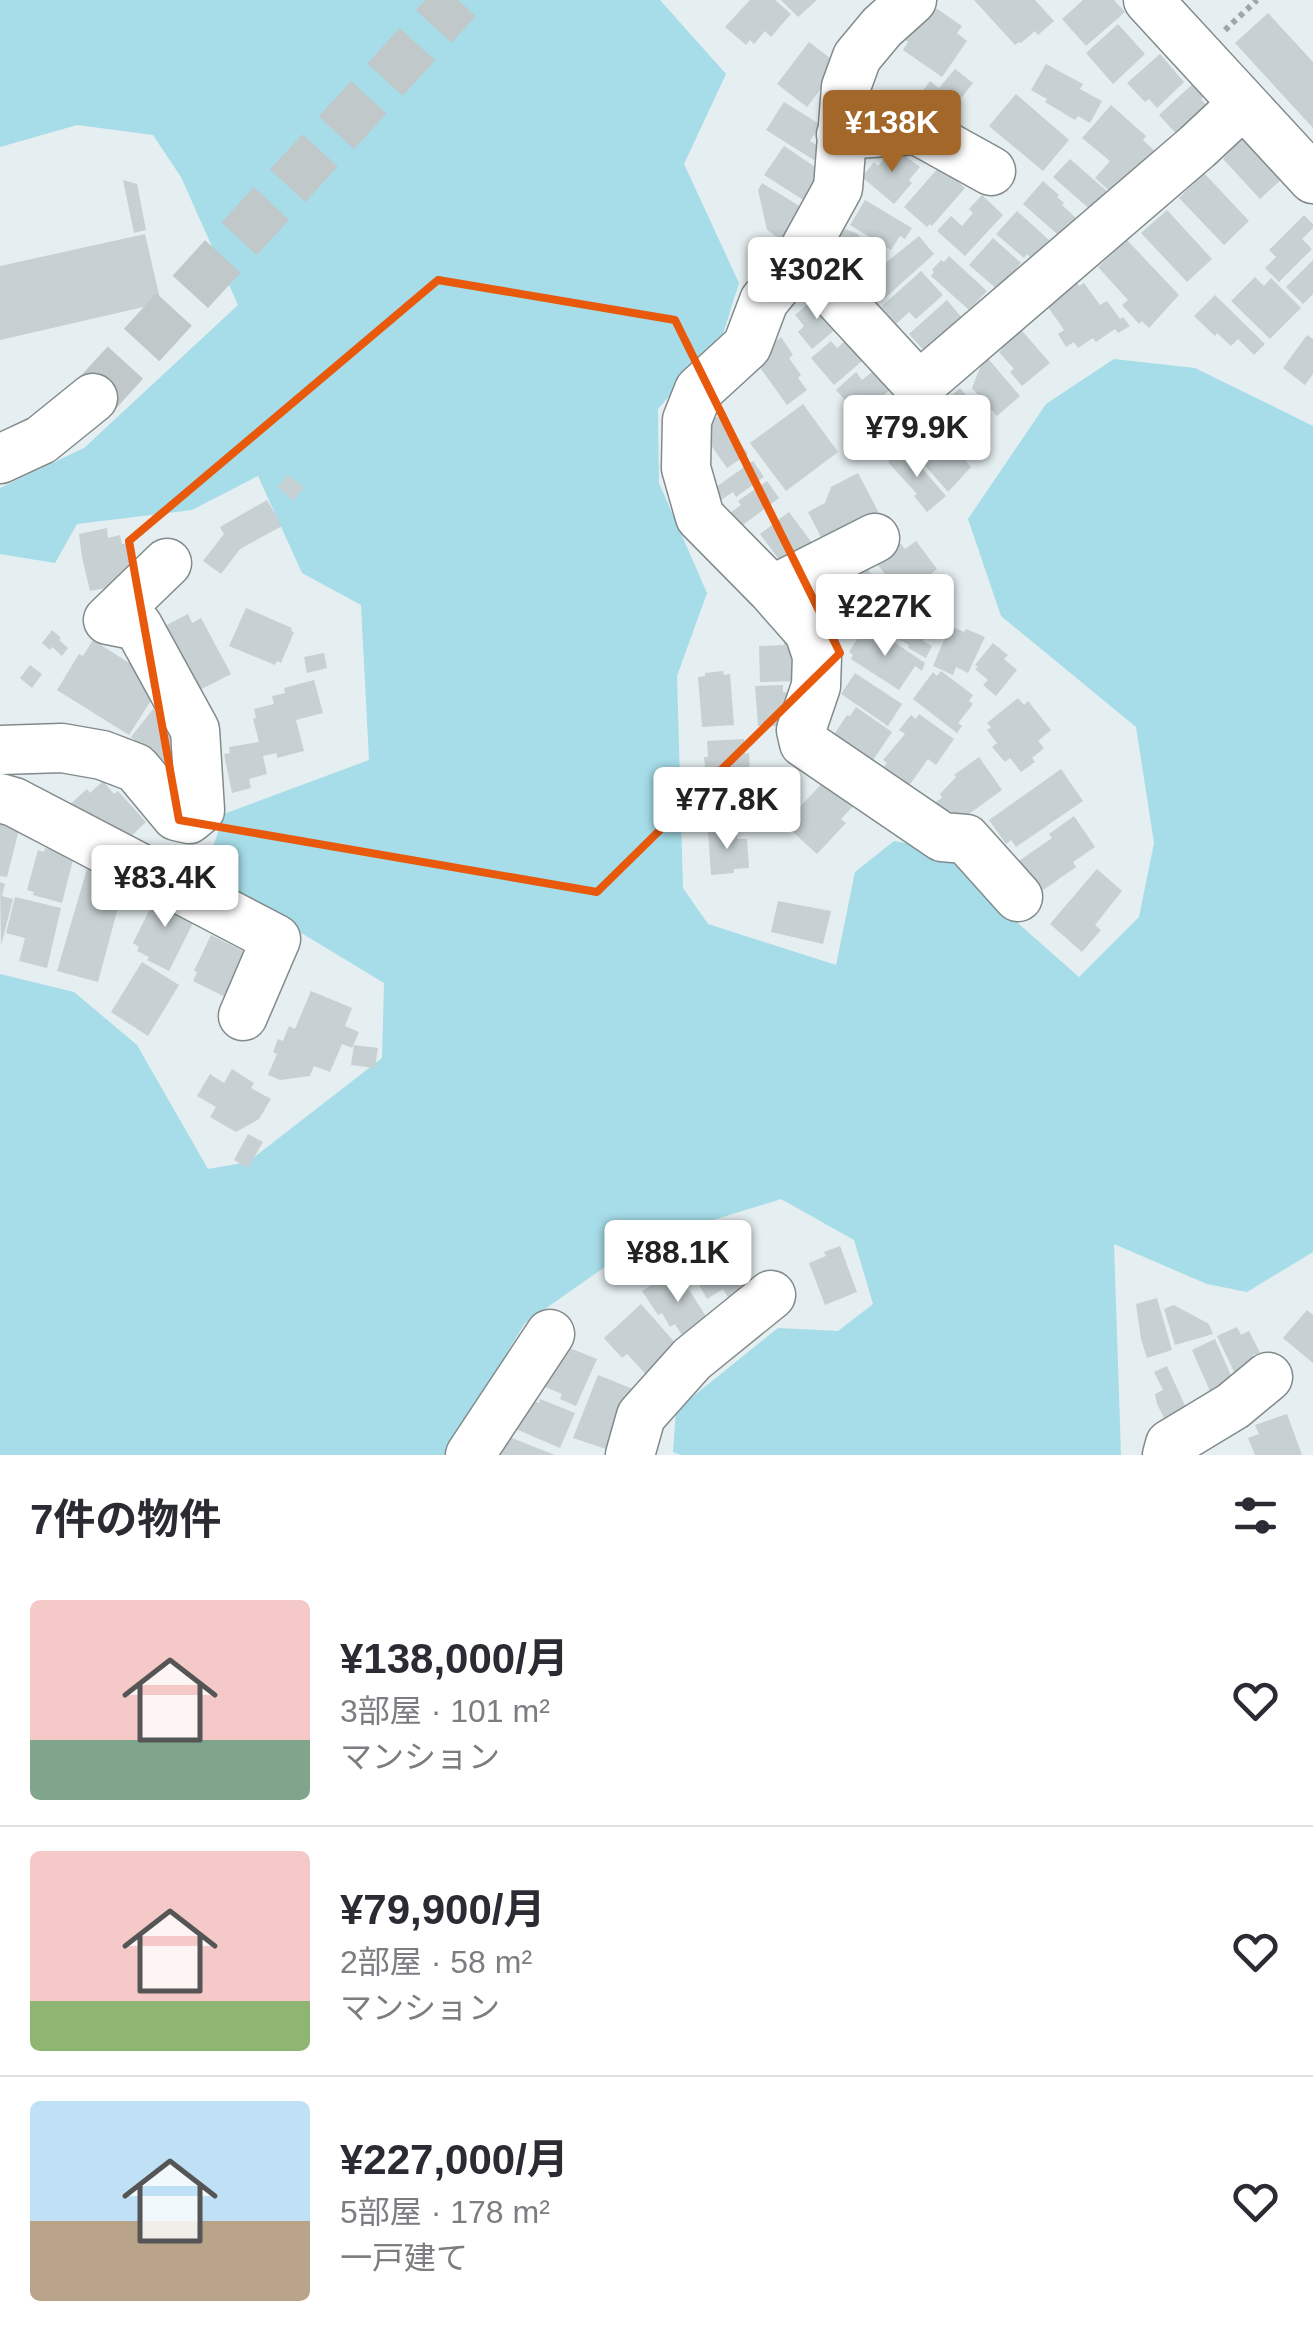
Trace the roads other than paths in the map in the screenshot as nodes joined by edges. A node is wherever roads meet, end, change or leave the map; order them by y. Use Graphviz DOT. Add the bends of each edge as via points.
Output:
graph roads {
  1 [pos="912,0"];
  2 [pos="1148,0"];
  3 [pos="1243,104"];
  4 [pos="841,135"];
  5 [pos="991,171"];
  6 [pos="1313,180"];
  7 [pos="800,257"];
  8 [pos="93,398"];
  9 [pos="0,460"];
  10 [pos="875,538"];
  11 [pos="167,563"];
  12 [pos="772,590"];
  13 [pos="0,750"];
  14 [pos="0,798"];
  15 [pos="1018,897"];
  16 [pos="243,1016"];
  17 [pos="771,1295"];
  18 [pos="550,1334"];
  19 [pos="1268,1377"];
  20 [pos="470,1455"];
  21 [pos="630,1455"];
  22 [pos="1167,1455"];
  1 -- 4 [label="street" via="857,57"];
  2 -- 3 [label="street"];
  3 -- 6 [label="street"];
  3 -- 7 [label="street" via="919,386"];
  4 -- 5 [label="street" via="917,130"];
  4 -- 7 [label="street" via="838,188"];
  7 -- 12 [label="street" via="764,301 748,346 699,390 686,420 686,468 700,517"];
  8 -- 9 [label="street" via="41,440"];
  10 -- 12 [label="street"];
  11 -- 13 [label="street" via="108,620 138,626 195,730 200,810 189,820 176,816 136,768 102,754"];
  12 -- 15 [label="street" via="810,632 817,656 804,743 942,837 966,839"];
  14 -- 16 [label="street" via="276,939"];
  17 -- 21 [label="street" via="692,1359 640,1416"];
  18 -- 20 [label="street"];
  19 -- 22 [label="street" via="1170,1444"];
}
